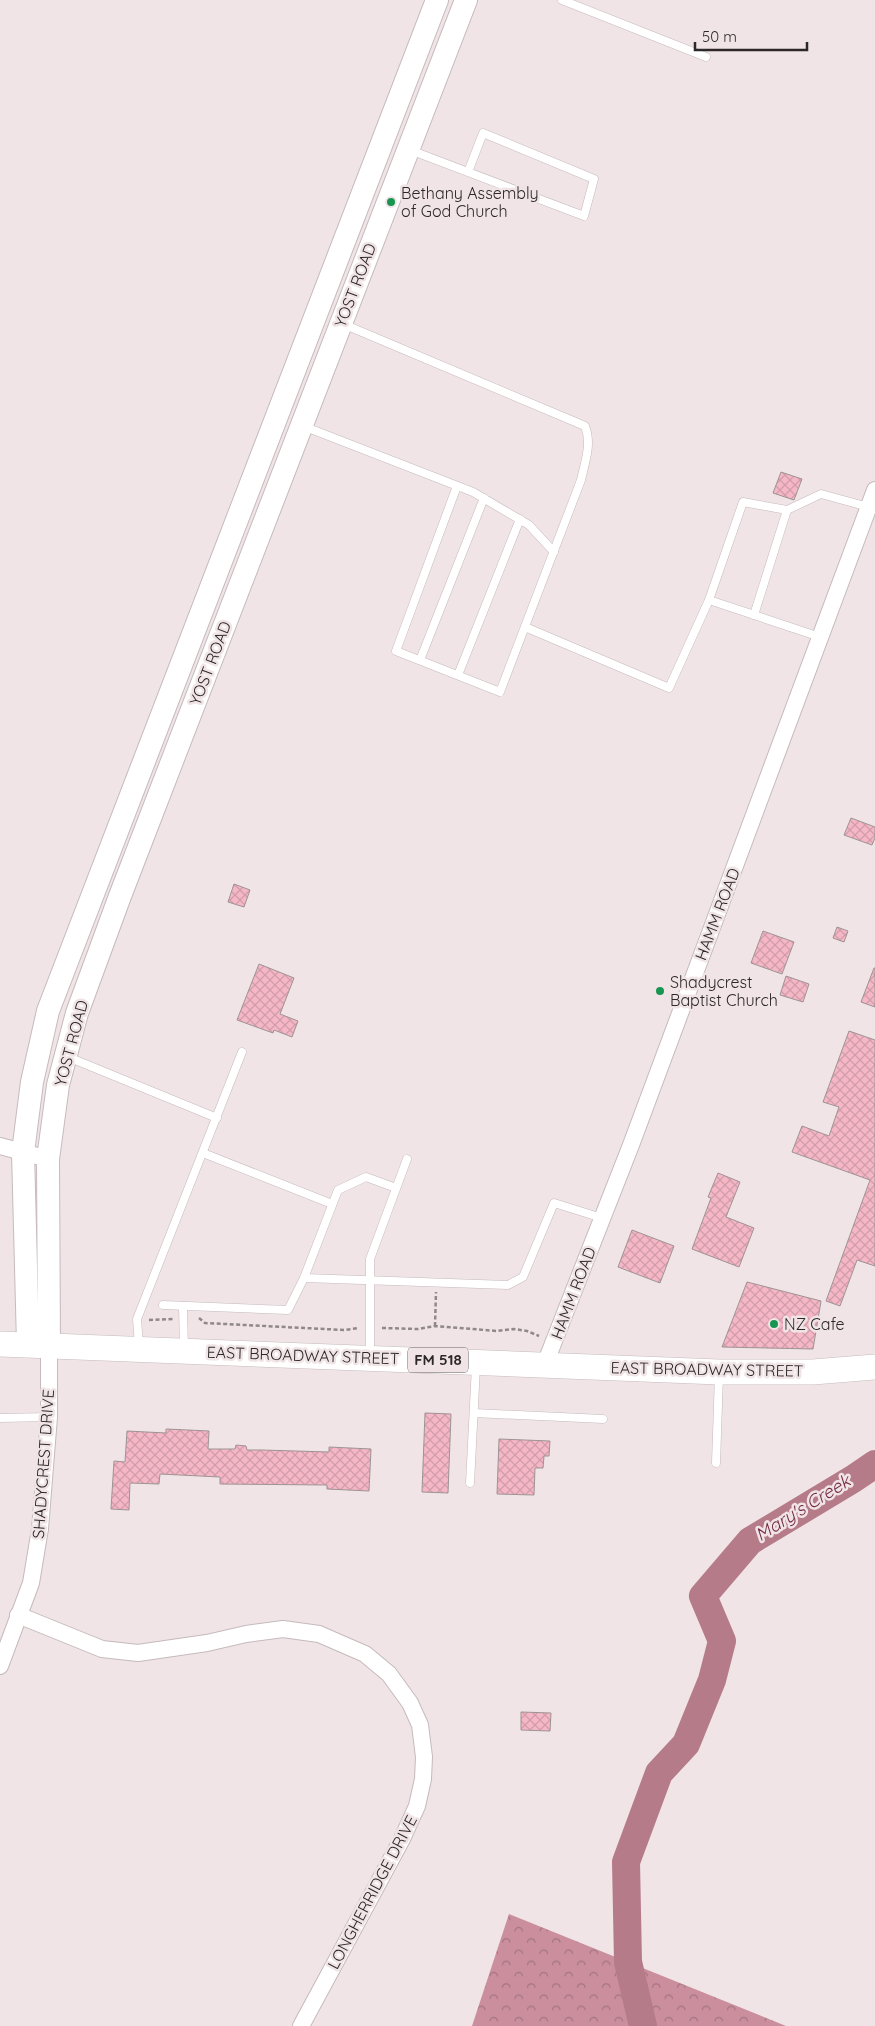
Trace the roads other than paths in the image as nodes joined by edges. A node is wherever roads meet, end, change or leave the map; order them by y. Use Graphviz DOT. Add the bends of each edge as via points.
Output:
graph roads {
  1 [pos="437,0"];
  2 [pos="466,0"];
  3 [pos="562,0"];
  4 [pos="706,57"];
  5 [pos="408,149"];
  6 [pos="468,172"];
  7 [pos="341,324"];
  8 [pos="302,425"];
  9 [pos="457,486"];
  10 [pos="875,490"];
  11 [pos="484,498"];
  12 [pos="869,507"];
  13 [pos="787,510"];
  14 [pos="520,519"];
  15 [pos="554,552"];
  16 [pos="222,558"];
  17 [pos="246,568"];
  18 [pos="709,600"];
  19 [pos="754,615"];
  20 [pos="526,627"];
  21 [pos="821,638"];
  22 [pos="420,660"];
  23 [pos="458,675"];
  24 [pos="119,826"];
  25 [pos="143,836"];
  26 [pos="39,1047"];
  27 [pos="242,1052"];
  28 [pos="66,1056"];
  29 [pos="216,1118"];
  30 [pos="0,1146"];
  31 [pos="23,1152"];
  32 [pos="202,1154"];
  33 [pos="48,1159"];
  34 [pos="407,1159"];
  35 [pos="396,1188"];
  36 [pos="332,1204"];
  37 [pos="602,1218"];
  38 [pos="304,1278"];
  39 [pos="370,1281"];
  40 [pos="163,1305"];
  41 [pos="183,1306"];
  42 [pos="0,1344"];
  43 [pos="38,1345"];
  44 [pos="139,1350"];
  45 [pos="184,1351"];
  46 [pos="370,1358"];
  47 [pos="476,1362"];
  48 [pos="545,1364"];
  49 [pos="875,1368"];
  50 [pos="719,1372"];
  51 [pos="474,1412"];
  52 [pos="49,1417"];
  53 [pos="0,1418"];
  54 [pos="603,1420"];
  55 [pos="716,1463"];
  56 [pos="470,1483"];
  57 [pos="18,1615"];
  58 [pos="0,1666"];
  59 [pos="301,2026"];
  1 -- 16 [label="main road, YOST ROAD"];
  2 -- 5 [label="main road, YOST ROAD"];
  3 -- 4 [label="lane"];
  5 -- 6 [label="lane"];
  5 -- 7 [label="main road, YOST ROAD"];
  6 -- 6 [label="lane" via="584,216 594,179 483,133"];
  7 -- 8 [label="main road, YOST ROAD"];
  7 -- 15 [label="lane" via="585,426 588,446 581,480"];
  8 -- 9 [label="lane"];
  8 -- 17 [label="main road, YOST ROAD"];
  9 -- 11 [label="lane"];
  9 -- 22 [label="lane" via="396,651"];
  10 -- 12 [label="street, HAMM ROAD"];
  11 -- 14 [label="lane"];
  11 -- 22 [label="lane"];
  12 -- 13 [label="lane" via="821,494"];
  12 -- 21 [label="street, HAMM ROAD"];
  13 -- 18 [label="lane" via="743,502"];
  13 -- 19 [label="lane"];
  14 -- 15 [label="lane"];
  14 -- 23 [label="lane"];
  15 -- 20 [label="lane"];
  16 -- 17 [label="main road"];
  16 -- 24 [label="main road, YOST ROAD"];
  17 -- 25 [label="main road, YOST ROAD"];
  18 -- 19 [label="lane"];
  18 -- 20 [label="lane" via="669,688"];
  19 -- 21 [label="lane"];
  20 -- 23 [label="lane" via="500,692"];
  21 -- 37 [label="street, HAMM ROAD"];
  22 -- 23 [label="lane"];
  24 -- 25 [label="main road"];
  24 -- 26 [label="main road, YOST ROAD" via="48,1011"];
  25 -- 28 [label="main road, YOST ROAD" via="77,1013"];
  26 -- 28 [label="main road"];
  26 -- 31 [label="main road, YOST ROAD"];
  27 -- 29 [label="lane"];
  28 -- 29 [label="lane"];
  28 -- 33 [label="main road, YOST ROAD" via="58,1085"];
  29 -- 32 [label="lane"];
  30 -- 31 [label="street"];
  31 -- 33 [label="street"];
  31 -- 43 [label="main road, YOST ROAD"];
  32 -- 36 [label="lane"];
  32 -- 44 [label="lane" via="138,1319"];
  33 -- 43 [label="main road, YOST ROAD"];
  34 -- 35 [label="lane"];
  35 -- 36 [label="lane" via="366,1177 338,1190"];
  35 -- 39 [label="lane" via="370,1259"];
  36 -- 38 [label="lane"];
  37 -- 39 [label="lane" via="554,1203 523,1277 508,1285"];
  37 -- 48 [label="street, HAMM ROAD"];
  38 -- 39 [label="lane"];
  38 -- 41 [label="lane" via="288,1310"];
  39 -- 46 [label="lane"];
  40 -- 41 [label="lane"];
  41 -- 45 [label="lane"];
  42 -- 43 [label="main road, EAST BROADWAY STREET / FM 518"];
  43 -- 44 [label="main road, EAST BROADWAY STREET / FM 518"];
  43 -- 52 [label="street, SHADYCREST DRIVE"];
  44 -- 45 [label="main road, EAST BROADWAY STREET / FM 518"];
  45 -- 46 [label="main road, EAST BROADWAY STREET / FM 518"];
  46 -- 47 [label="main road, EAST BROADWAY STREET / FM 518"];
  47 -- 48 [label="main road, EAST BROADWAY STREET / FM 518"];
  47 -- 51 [label="lane"];
  48 -- 50 [label="main road, EAST BROADWAY STREET / FM 518"];
  49 -- 50 [label="main road, EAST BROADWAY STREET / FM 518"];
  50 -- 55 [label="lane"];
  51 -- 54 [label="lane"];
  51 -- 56 [label="lane"];
  52 -- 53 [label="lane"];
  52 -- 57 [label="street, SHADYCREST DRIVE" via="40,1529 31,1583"];
  57 -- 58 [label="street, SHADYCREST DRIVE"];
  57 -- 59 [label="street, LONGHERRIDGE DRIVE" via="102,1649 138,1653 283,1629 319,1634 365,1654 389,1674 410,1703 420,1725 424,1757 417,1806"];
}
